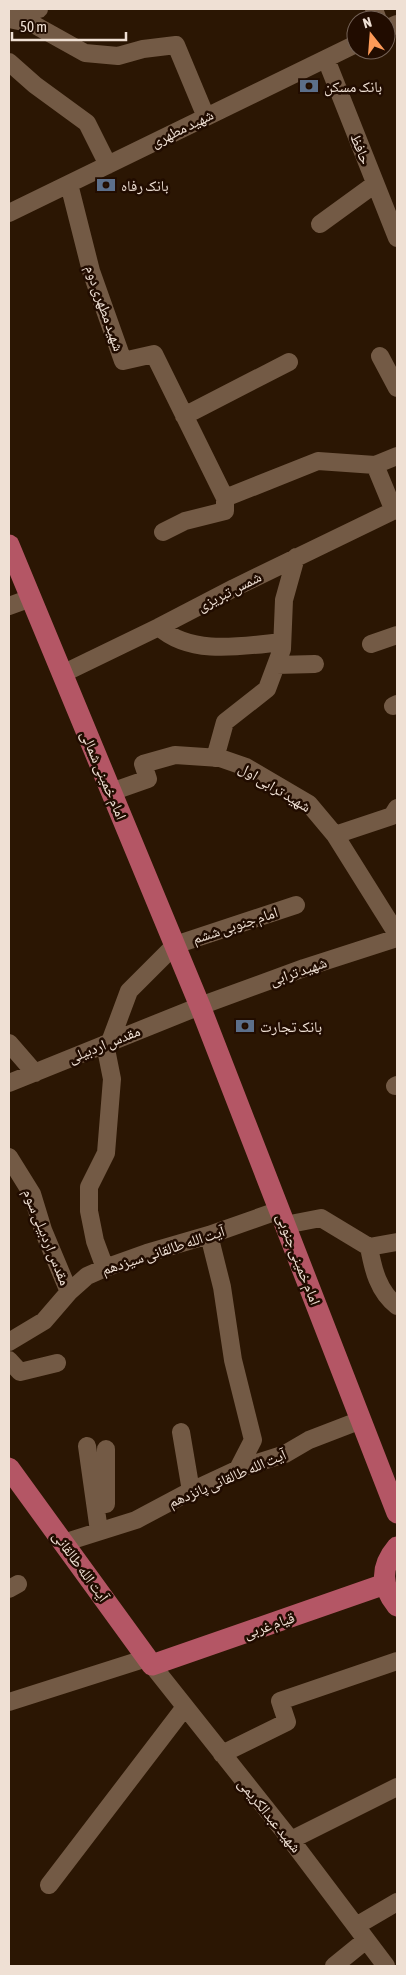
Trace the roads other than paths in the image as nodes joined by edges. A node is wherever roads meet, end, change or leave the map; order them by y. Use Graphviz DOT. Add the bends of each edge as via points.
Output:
graph roads {
  1 [pos="39,9"];
  2 [pos="9,15"];
  3 [pos="9,19"];
  4 [pos="346,49"];
  5 [pos="326,58"];
  6 [pos="9,62"];
  7 [pos="206,117"];
  8 [pos="108,165"];
  9 [pos="68,184"];
  10 [pos="375,184"];
  11 [pos="9,213"];
  12 [pos="320,224"];
  13 [pos="397,238"];
  14 [pos="380,356"];
  15 [pos="289,362"];
  16 [pos="397,388"];
  17 [pos="184,416"];
  18 [pos="397,456"];
  19 [pos="375,465"];
  20 [pos="225,498"];
  21 [pos="396,510"];
  22 [pos="164,532"];
  23 [pos="9,544"];
  24 [pos="296,558"];
  25 [pos="31,598"];
  26 [pos="9,606"];
  27 [pos="159,627"];
  28 [pos="397,635"];
  29 [pos="282,642"];
  30 [pos="371,644"];
  31 [pos="315,664"];
  32 [pos="276,665"];
  33 [pos="62,674"];
  34 [pos="215,758"];
  35 [pos="111,792"];
  36 [pos="397,808"];
  37 [pos="335,835"];
  38 [pos="296,906"];
  39 [pos="397,936"];
  40 [pos="175,945"];
  41 [pos="200,1006"];
  42 [pos="9,1043"];
  43 [pos="108,1043"];
  44 [pos="35,1073"];
  45 [pos="9,1083"];
  46 [pos="9,1157"];
  47 [pos="282,1218"];
  48 [pos="209,1235"];
  49 [pos="397,1242"];
  50 [pos="369,1247"];
  51 [pos="105,1268"];
  52 [pos="69,1292"];
  53 [pos="397,1306"];
  54 [pos="9,1342"];
  55 [pos="9,1360"];
  56 [pos="57,1363"];
  57 [pos="361,1420"];
  58 [pos="181,1432"];
  59 [pos="87,1446"];
  60 [pos="106,1449"];
  61 [pos="9,1468"];
  62 [pos="236,1470"];
  63 [pos="191,1491"];
  64 [pos="96,1506"];
  65 [pos="397,1512"];
  66 [pos="99,1531"];
  67 [pos="63,1543"];
  68 [pos="397,1547"];
  69 [pos="385,1584"];
  70 [pos="397,1606"];
  71 [pos="150,1661"];
  72 [pos="397,1661"];
  73 [pos="9,1702"];
  74 [pos="185,1707"];
  75 [pos="222,1754"];
  76 [pos="397,1787"];
  77 [pos="291,1840"];
  78 [pos="49,1885"];
  79 [pos="397,1902"];
  80 [pos="356,1926"];
  81 [pos="366,1940"];
  82 [pos="334,1966"];
  83 [pos="386,1966"];
  1 -- 2 [label="street"];
  3 -- 7 [label="street" via="32,24 85,53 118,56 143,48 176,45"];
  4 -- 5 [label="street, شهید مطهری"];
  5 -- 7 [label="street, شهید مطهری"];
  5 -- 10 [label="street, حافظ"];
  6 -- 8 [label="street" via="87,123"];
  7 -- 8 [label="street, شهید مطهری"];
  8 -- 9 [label="street, شهید مطهری"];
  9 -- 11 [label="street, شهید مطهری"];
  9 -- 17 [label="street, شهید مطهری دوم" via="91,271 124,361 154,354"];
  10 -- 12 [label="street"];
  10 -- 13 [label="street, حافظ"];
  14 -- 16 [label="street"];
  15 -- 17 [label="street"];
  17 -- 20 [label="street, شهید مطهری دوم"];
  18 -- 19 [label="street"];
  19 -- 20 [label="street" via="318,460"];
  19 -- 21 [label="street"];
  20 -- 22 [label="street" via="225,511 185,521"];
  21 -- 24 [label="street, شمس تبریزی"];
  23 -- 25 [label="main road, امام خمینی شمالی"];
  24 -- 27 [label="street, شمس تبریزی"];
  24 -- 29 [label="street" via="284,600"];
  25 -- 26 [label="street"];
  25 -- 33 [label="main road, امام خمینی شمالی"];
  27 -- 29 [label="street" via="169,636 195,645 240,646"];
  27 -- 33 [label="street, شمس تبریزی"];
  28 -- 30 [label="street"];
  29 -- 32 [label="street"];
  31 -- 32 [label="street"];
  32 -- 34 [label="street" via="267,689 225,722"];
  33 -- 35 [label="main road, امام خمینی شمالی"];
  34 -- 35 [label="street, شهید ترابی اول" via="175,755 143,764 148,779"];
  34 -- 37 [label="street, شهید ترابی اول" via="246,767 309,804"];
  35 -- 40 [label="main road, امام خمینی شمالی"];
  36 -- 37 [label="street" via="392,816"];
  37 -- 39 [label="street, شهید ترابی اول"];
  38 -- 40 [label="street, امام جنوبی ششم"];
  39 -- 41 [label="street, شهید ترابی"];
  40 -- 41 [label="main road, امام خمینی شمالی"];
  40 -- 43 [label="street" via="129,991"];
  41 -- 43 [label="street, مقدس اردبیلی"];
  41 -- 47 [label="main road, امام خمینی جنوبی"];
  42 -- 44 [label="street"];
  43 -- 44 [label="street, مقدس اردبیلی"];
  43 -- 51 [label="street" via="112,1079 106,1153 89,1187 89,1211"];
  44 -- 45 [label="street, مقدس اردبیلی"];
  46 -- 52 [label="street, مقدس اردبیلی سوم" via="32,1194"];
  47 -- 48 [label="street, آیت الله طالقانی سیزدهم"];
  47 -- 50 [label="street, آیت الله طالقانی سیزدهم" via="321,1218"];
  47 -- 57 [label="main road, امام خمینی جنوبی"];
  48 -- 51 [label="street, آیت الله طالقانی سیزدهم"];
  48 -- 62 [label="street" via="222,1287 233,1360 253,1440"];
  49 -- 50 [label="street"];
  50 -- 53 [label="street" via="373,1270 389,1300"];
  51 -- 52 [label="street, آیت الله طالقانی سیزدهم" via="87,1276"];
  52 -- 54 [label="street, آیت الله طالقانی سیزدهم" via="44,1322"];
  55 -- 56 [label="street" via="20,1372"];
  57 -- 62 [label="street, آیت الله طالقانی پانزدهم" via="309,1440 285,1454"];
  57 -- 65 [label="main road, امام خمینی جنوبی"];
  58 -- 63 [label="street"];
  59 -- 64 [label="street"];
  60 -- 64 [label="street" via="106,1504"];
  61 -- 67 [label="main road, آیت الله طالقانی"];
  62 -- 63 [label="street, آیت الله طالقانی پانزدهم"];
  63 -- 66 [label="street, آیت الله طالقانی پانزدهم" via="136,1520"];
  64 -- 66 [label="street"];
  66 -- 67 [label="street, آیت الله طالقانی پانزدهم"];
  67 -- 71 [label="main road, آیت الله طالقانی"];
  68 -- 69 [label="main road" via="388,1558"];
  69 -- 70 [label="main road"];
  69 -- 71 [label="main road, قیام غربی"];
  71 -- 73 [label="street"];
  71 -- 74 [label="street, شهید عبدالکریمی"];
  72 -- 75 [label="street" via="280,1701 287,1722"];
  74 -- 75 [label="street, شهید عبدالکریمی"];
  74 -- 78 [label="street"];
  75 -- 77 [label="street, شهید عبدالکریمی"];
  76 -- 77 [label="street"];
  77 -- 80 [label="street, شهید عبدالکریمی"];
  79 -- 80 [label="street"];
  80 -- 81 [label="street, شهید عبدالکریمی"];
  81 -- 82 [label="street"];
  81 -- 83 [label="street, شهید عبدالکریمی"];
}
